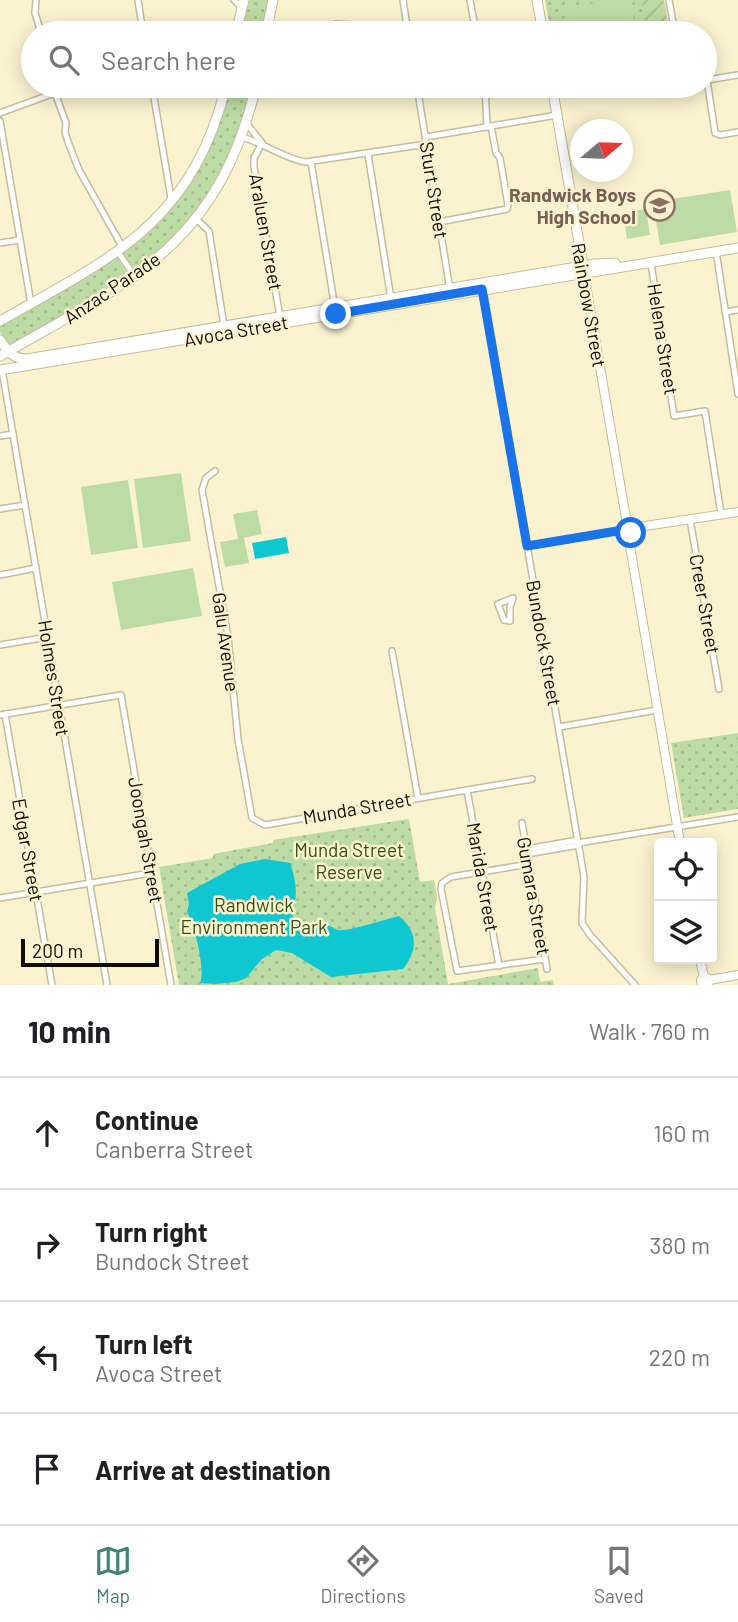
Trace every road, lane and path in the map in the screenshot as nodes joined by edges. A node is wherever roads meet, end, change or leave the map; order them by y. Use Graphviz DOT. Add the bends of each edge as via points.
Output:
graph roads {
  1 [pos="36,0"];
  2 [pos="138,0"];
  3 [pos="234,0"];
  4 [pos="273,0"];
  5 [pos="403,0"];
  6 [pos="470,0"];
  7 [pos="537,0"];
  8 [pos="669,0"];
  9 [pos="243,4"];
  10 [pos="37,21"];
  11 [pos="141,21"];
  12 [pos="269,21"];
  13 [pos="406,21"];
  14 [pos="474,21"];
  15 [pos="541,21"];
  16 [pos="673,21"];
  17 [pos="738,75"];
  18 [pos="717,78"];
  19 [pos="38,98"];
  20 [pos="60,98"];
  21 [pos="154,98"];
  22 [pos="222,98"];
  23 [pos="255,98"];
  24 [pos="419,98"];
  25 [pos="486,98"];
  26 [pos="554,98"];
  27 [pos="709,98"];
  28 [pos="0,113"];
  29 [pos="557,116"];
  30 [pos="0,121"];
  31 [pos="247,124"];
  32 [pos="489,127"];
  33 [pos="738,132"];
  34 [pos="242,137"];
  35 [pos="426,141"];
  36 [pos="262,143"];
  37 [pos="368,154"];
  38 [pos="312,162"];
  39 [pos="172,201"];
  40 [pos="197,219"];
  41 [pos="439,222"];
  42 [pos="20,240"];
  43 [pos="0,243"];
  44 [pos="738,248"];
  45 [pos="121,250"];
  46 [pos="716,251"];
  47 [pos="651,262"];
  48 [pos="584,269"];
  49 [pos="135,277"];
  50 [pos="482,285"];
  51 [pos="450,290"];
  52 [pos="391,301"];
  53 [pos="31,304"];
  54 [pos="336,310"];
  55 [pos="738,310"];
  56 [pos="725,313"];
  57 [pos="281,320"];
  58 [pos="0,321"];
  59 [pos="225,329"];
  60 [pos="0,340"];
  61 [pos="23,344"];
  62 [pos="99,350"];
  63 [pos="4,354"];
  64 [pos="27,359"];
  65 [pos="1,370"];
  66 [pos="737,377"];
  67 [pos="738,394"];
  68 [pos="674,416"];
  69 [pos="664,418"];
  70 [pos="13,434"];
  71 [pos="0,436"];
  72 [pos="215,471"];
  73 [pos="25,505"];
  74 [pos="0,509"];
  75 [pos="738,512"];
  76 [pos="722,514"];
  77 [pos="690,519"];
  78 [pos="627,529"];
  79 [pos="527,546"];
  80 [pos="36,568"];
  81 [pos="0,575"];
  82 [pos="48,637"];
  83 [pos="0,645"];
  84 [pos="392,651"];
  85 [pos="719,689"];
  86 [pos="59,706"];
  87 [pos="657,710"];
  88 [pos="3,715"];
  89 [pos="559,727"];
  90 [pos="532,779"];
  91 [pos="466,790"];
  92 [pos="418,797"];
  93 [pos="738,817"];
  94 [pos="252,818"];
  95 [pos="522,823"];
  96 [pos="677,826"];
  97 [pos="679,838"];
  98 [pos="578,843"];
  99 [pos="527,851"];
  100 [pos="529,864"];
  101 [pos="483,872"];
  102 [pos="151,873"];
  103 [pos="89,883"];
  104 [pos="36,892"];
  105 [pos="0,898"];
  106 [pos="545,959"];
  107 [pos="499,967"];
  108 [pos="547,969"];
  109 [pos="738,975"];
  110 [pos="704,981"];
  111 [pos="631,984"];
  112 [pos="52,985"];
  113 [pos="107,985"];
  114 [pos="171,985"];
  1 -- 10 [label="street"];
  2 -- 11 [label="street"];
  3 -- 9 [label="street"];
  4 -- 12 [label="main road"];
  5 -- 13 [label="street"];
  6 -- 14 [label="street"];
  7 -- 15 [label="main road"];
  8 -- 16 [label="street"];
  17 -- 18 [label="street"];
  19 -- 28 [label="street"];
  20 -- 45 [label="street" via="65,132 79,170"];
  21 -- 39 [label="street"];
  22 -- 39 [label="main road, Anzac Parade" via="206,148"];
  23 -- 31 [label="main road, Anzac Parade"];
  24 -- 35 [label="street, Sturt Street"];
  25 -- 32 [label="street"];
  26 -- 29 [label="main road, Rainbow Street"];
  27 -- 33 [label="street" via="715,133"];
  29 -- 32 [label="street"];
  29 -- 48 [label="main road, Rainbow Street"];
  30 -- 42 [label="street"];
  31 -- 34 [label="main road, Anzac Parade"];
  31 -- 36 [label="street"];
  32 -- 35 [label="street"];
  32 -- 41 [label="street" via="500,158 508,205 505,211"];
  34 -- 36 [label="street"];
  34 -- 40 [label="main road, Anzac Parade" via="223,179"];
  35 -- 37 [label="street"];
  35 -- 41 [label="street, Sturt Street"];
  36 -- 38 [label="street" via="298,161"];
  36 -- 57 [label="street, Araluen Street" via="254,167"];
  37 -- 38 [label="street"];
  37 -- 52 [label="street"];
  38 -- 54 [label="street"];
  39 -- 45 [label="main road, Anzac Parade"];
  40 -- 49 [label="main road, Anzac Parade"];
  40 -- 59 [label="street" via="209,231"];
  41 -- 51 [label="street, Sturt Street"];
  42 -- 43 [label="street"];
  42 -- 53 [label="street"];
  44 -- 46 [label="main road, Avoca Street"];
  45 -- 49 [label="street"];
  45 -- 53 [label="main road, Anzac Parade"];
  46 -- 47 [label="main road, Avoca Street"];
  46 -- 56 [label="street"];
  47 -- 48 [label="main road, Avoca Street"];
  47 -- 68 [label="street, Helena Street"];
  48 -- 50 [label="main road, Avoca Street"];
  48 -- 78 [label="street, Rainbow Street"];
  49 -- 61 [label="main road, Anzac Parade"];
  50 -- 51 [label="main road, Avoca Street"];
  50 -- 79 [label="street, Bundock Street"];
  51 -- 52 [label="main road, Avoca Street"];
  52 -- 54 [label="main road, Avoca Street"];
  53 -- 58 [label="main road, Anzac Parade"];
  54 -- 57 [label="main road, Avoca Street"];
  55 -- 56 [label="street"];
  56 -- 66 [label="street"];
  57 -- 59 [label="main road, Avoca Street"];
  59 -- 62 [label="main road, Avoca Street"];
  60 -- 63 [label="main road"];
  61 -- 63 [label="main road, Anzac Parade"];
  61 -- 64 [label="main road" via="19,351"];
  62 -- 64 [label="main road, Avoca Street"];
  62 -- 65 [label="main road, Avoca Street"];
  63 -- 64 [label="main road"];
  65 -- 70 [label="street, Holmes Street"];
  66 -- 67 [label="street"];
  68 -- 69 [label="street, Helena Street"];
  68 -- 76 [label="street, Helena Street" via="705,411"];
  70 -- 71 [label="street"];
  70 -- 73 [label="street, Holmes Street"];
  72 -- 94 [label="street, Galu Avenue" via="202,490 228,637"];
  73 -- 74 [label="street"];
  73 -- 80 [label="street, Holmes Street"];
  75 -- 76 [label="street"];
  76 -- 77 [label="street"];
  77 -- 78 [label="street"];
  77 -- 85 [label="street, Creer Street"];
  78 -- 79 [label="street"];
  78 -- 87 [label="street, Rainbow Street"];
  79 -- 89 [label="street, Bundock Street"];
  80 -- 81 [label="street"];
  80 -- 82 [label="street, Holmes Street"];
  82 -- 83 [label="street"];
  82 -- 86 [label="street, Holmes Street"];
  84 -- 92 [label="street"];
  86 -- 88 [label="street"];
  86 -- 102 [label="street, Joongah Street" via="121,695"];
  86 -- 103 [label="street, Holmes Street"];
  87 -- 89 [label="street"];
  87 -- 96 [label="street, Rainbow Street"];
  88 -- 104 [label="street, Edgar Street"];
  89 -- 98 [label="street, Bundock Street"];
  90 -- 91 [label="street, Munda Street"];
  91 -- 92 [label="street, Munda Street"];
  91 -- 101 [label="street, Marida Street"];
  92 -- 94 [label="street, Munda Street" via="265,825"];
  93 -- 96 [label="street"];
  95 -- 99 [label="street, Gumara Street"];
  96 -- 97 [label="street, Rainbow Street"];
  96 -- 98 [label="street"];
  98 -- 99 [label="street"];
  98 -- 111 [label="street, Bundock Street" via="584,881 582,923"];
  99 -- 100 [label="street, Gumara Street"];
  100 -- 101 [label="street"];
  100 -- 106 [label="street, Gumara Street"];
  101 -- 107 [label="street, Marida Street"];
  101 -- 107 [label="street" via="451,877 441,889 457,971"];
  102 -- 103 [label="street"];
  102 -- 114 [label="street, Joongah Street"];
  103 -- 104 [label="street"];
  103 -- 113 [label="street, Holmes Street"];
  104 -- 105 [label="street"];
  104 -- 112 [label="street, Edgar Street"];
  106 -- 107 [label="street"];
  106 -- 108 [label="street, Gumara Street"];
  109 -- 110 [label="street"];
}
